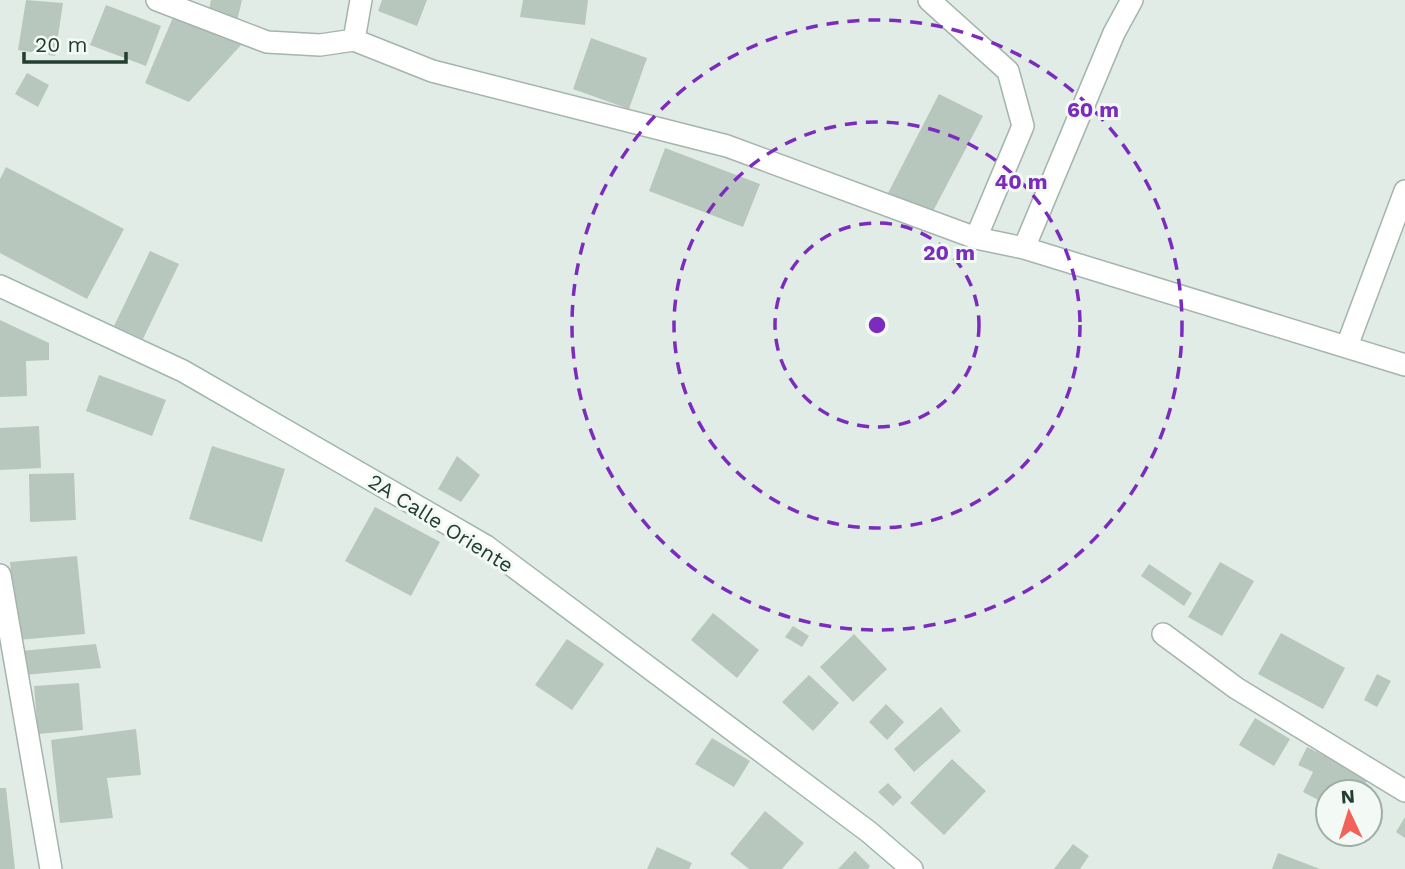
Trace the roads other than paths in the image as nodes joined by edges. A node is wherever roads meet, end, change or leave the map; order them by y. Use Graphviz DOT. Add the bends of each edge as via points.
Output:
graph roads {
  1 [pos="157,0"];
  2 [pos="361,0"];
  3 [pos="929,0"];
  4 [pos="1132,0"];
  5 [pos="354,40"];
  6 [pos="1405,191"];
  7 [pos="976,238"];
  8 [pos="1024,248"];
  9 [pos="0,286"];
  10 [pos="1347,345"];
  11 [pos="1405,365"];
  12 [pos="0,575"];
  13 [pos="1163,634"];
  14 [pos="1405,791"];
  15 [pos="51,869"];
  16 [pos="912,869"];
  1 -- 5 [label="street" via="267,41 320,45"];
  2 -- 5 [label="street"];
  3 -- 7 [label="street" via="1008,72 1023,126"];
  4 -- 8 [label="street"];
  5 -- 7 [label="street" via="432,71 726,146"];
  6 -- 10 [label="street"];
  7 -- 8 [label="street"];
  8 -- 10 [label="street"];
  9 -- 16 [label="street, 2A Calle Oriente" via="183,370 486,546 869,832"];
  10 -- 11 [label="street"];
  12 -- 15 [label="street"];
  13 -- 14 [label="street" via="1236,688"];
}
